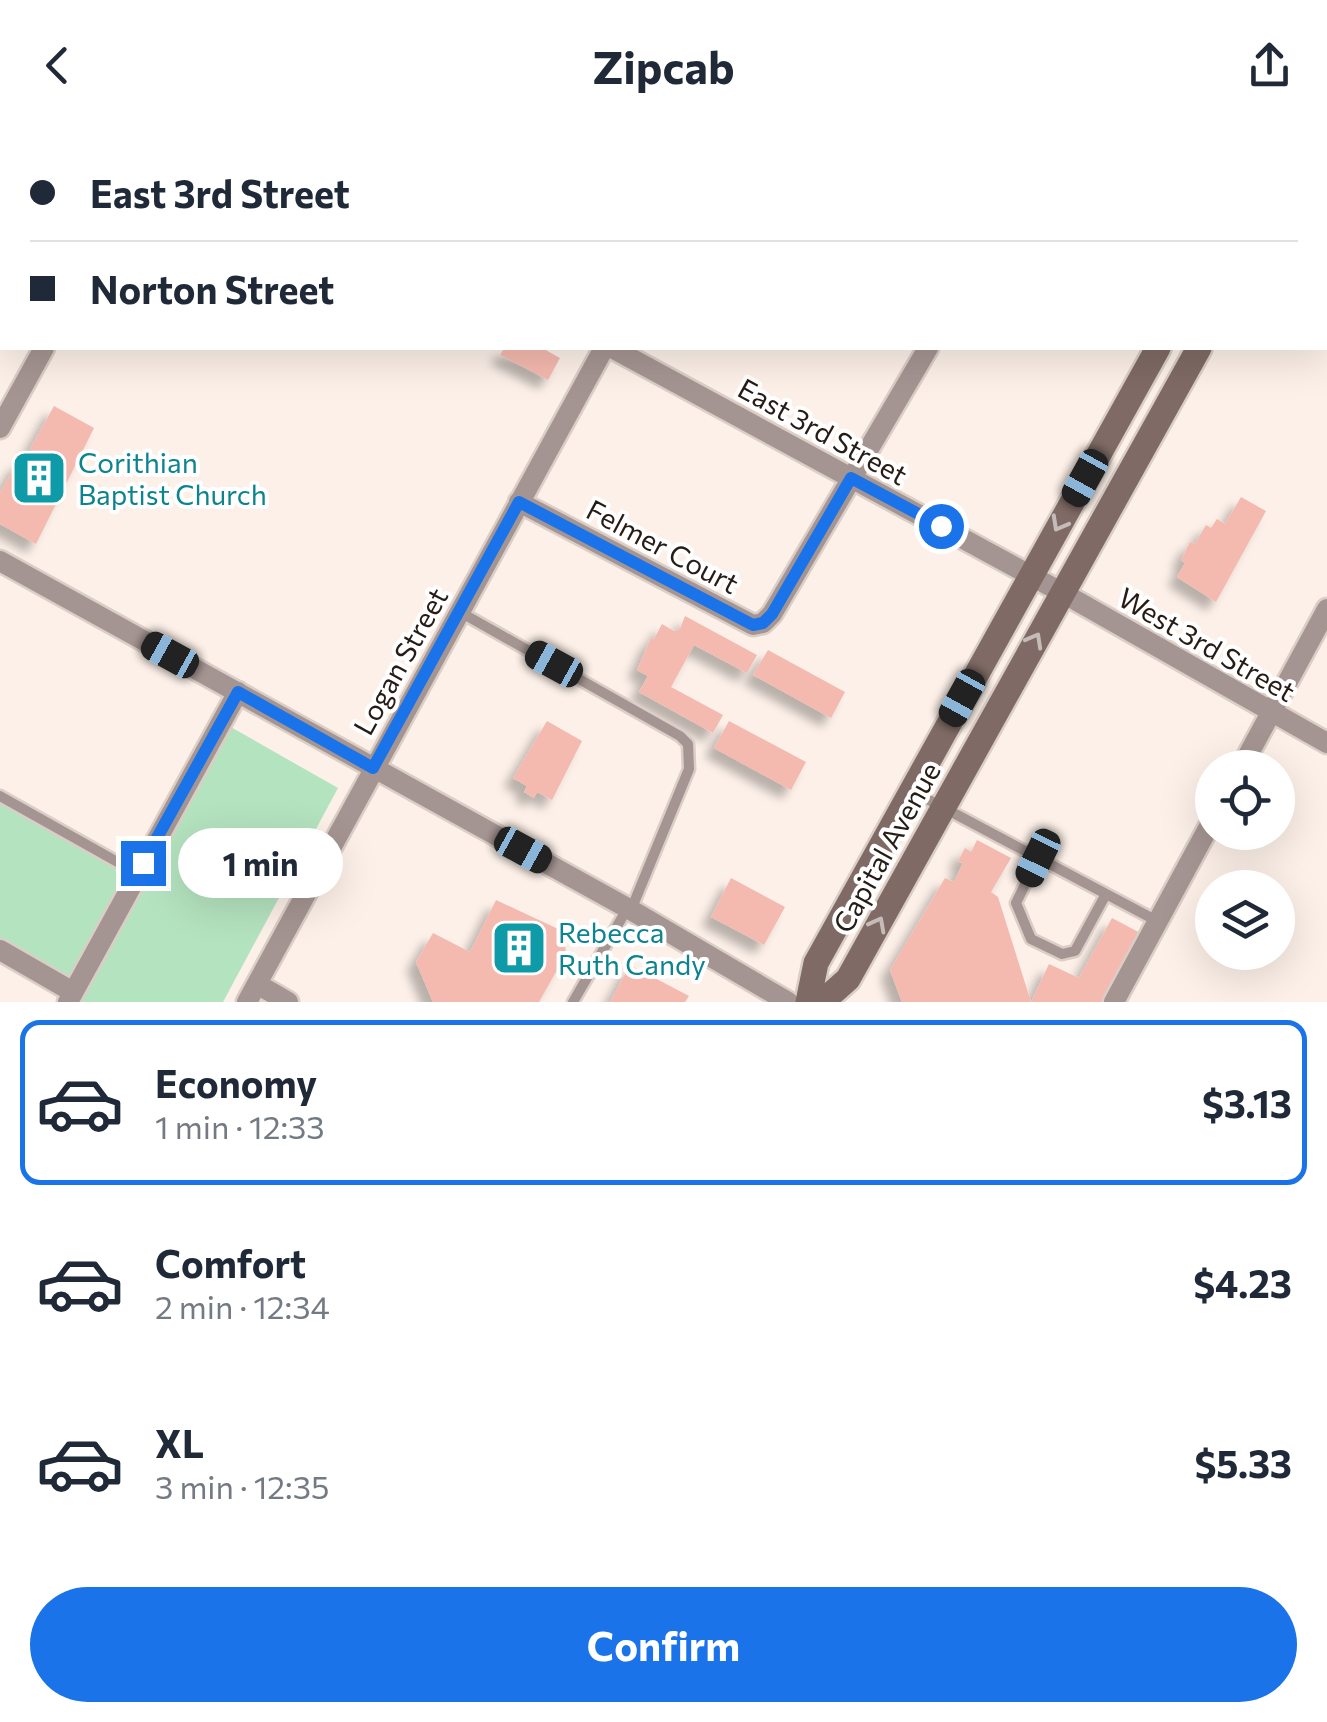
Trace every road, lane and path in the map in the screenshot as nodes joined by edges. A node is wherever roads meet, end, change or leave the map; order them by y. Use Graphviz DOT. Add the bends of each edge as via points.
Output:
graph roads {
  1 [pos="43,350"];
  2 [pos="603,350"];
  3 [pos="616,350"];
  4 [pos="927,350"];
  5 [pos="1157,350"];
  6 [pos="1198,350"];
  7 [pos="0,428"];
  8 [pos="851,478"];
  9 [pos="519,502"];
  10 [pos="0,561"];
  11 [pos="1030,575"];
  12 [pos="1061,592"];
  13 [pos="1327,609"];
  14 [pos="459,611"];
  15 [pos="238,692"];
  16 [pos="1270,712"];
  17 [pos="1327,743"];
  18 [pos="1250,750"];
  19 [pos="373,768"];
  20 [pos="911,791"];
  21 [pos="0,796"];
  22 [pos="942,807"];
  23 [pos="1197,850"];
  24 [pos="1038,858"];
  25 [pos="138,873"];
  26 [pos="1106,894"];
  27 [pos="629,909"];
  28 [pos="1159,922"];
  29 [pos="0,950"];
  30 [pos="252,993"];
  31 [pos="71,997"];
  32 [pos="288,1002"];
  33 [pos="573,1002"];
  34 [pos="788,1002"];
  35 [pos="808,1002"];
  36 [pos="822,1002"];
  37 [pos="1114,1002"];
  1 -- 7 [label="street"];
  2 -- 9 [label="street, Logan Street"];
  3 -- 8 [label="street, East 3rd Street"];
  4 -- 8 [label="street, Felmer Court"];
  5 -- 11 [label="main road, Capital Avenue, one-way"];
  6 -- 12 [label="main road, Capital Avenue"];
  8 -- 9 [label="street, Felmer Court" via="772,614 753,625"];
  8 -- 11 [label="street, East 3rd Street"];
  9 -- 14 [label="street, Logan Street"];
  10 -- 15 [label="street"];
  11 -- 12 [label="street, East 3rd Street"];
  11 -- 20 [label="main road, Capital Avenue"];
  12 -- 16 [label="street, West 3rd Street"];
  22 -- 12 [label="main road, Capital Avenue, one-way"];
  13 -- 16 [label="street"];
  14 -- 19 [label="street, Logan Street"];
  14 -- 27 [label="lane" via="688,744 690,769"];
  15 -- 19 [label="street"];
  15 -- 25 [label="street"];
  16 -- 17 [label="street, West 3rd Street"];
  16 -- 18 [label="street"];
  19 -- 27 [label="street"];
  19 -- 30 [label="street, Logan Street"];
  20 -- 22 [label="lane"];
  20 -- 35 [label="main road, Capital Avenue" via="816,962"];
  21 -- 25 [label="lane"];
  22 -- 24 [label="lane"];
  36 -- 22 [label="main road, Capital Avenue, one-way" via="848,979"];
  23 -- 28 [label="street"];
  24 -- 26 [label="lane"];
  24 -- 26 [label="lane" via="1016,903 1031,939 1062,954 1074,951"];
  25 -- 31 [label="street"];
  26 -- 28 [label="lane"];
  27 -- 33 [label="lane"];
  27 -- 34 [label="street"];
  28 -- 37 [label="street"];
  29 -- 31 [label="street"];
  30 -- 32 [label="street"];
}
